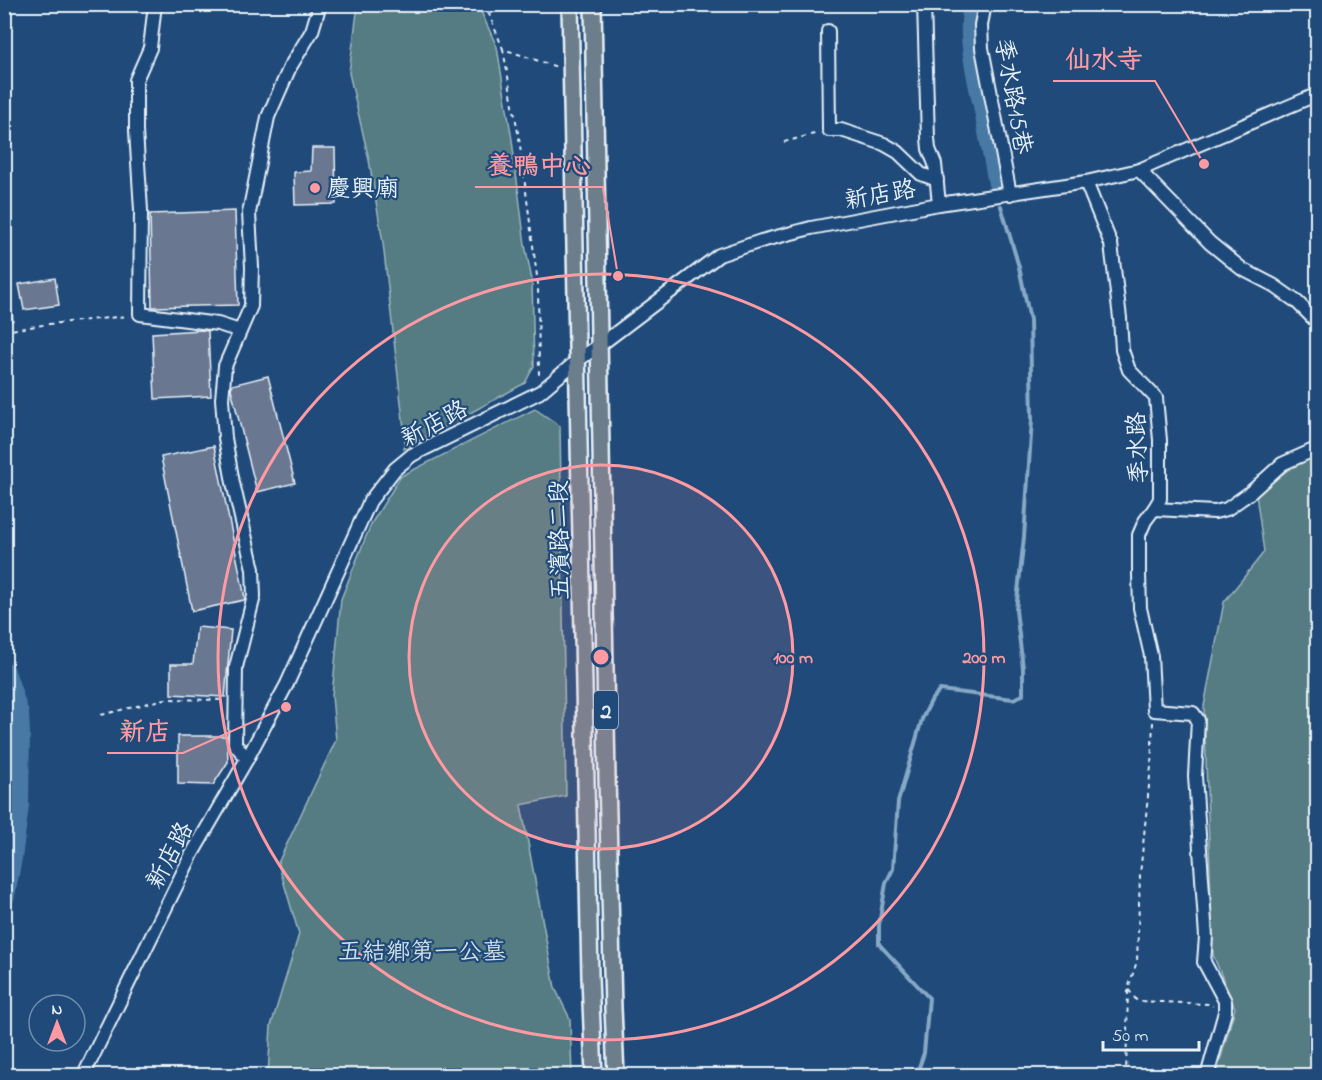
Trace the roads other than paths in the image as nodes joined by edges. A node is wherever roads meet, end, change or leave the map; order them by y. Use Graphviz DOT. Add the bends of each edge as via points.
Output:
graph roads {
  1 [pos="155,4"];
  2 [pos="320,4"];
  3 [pos="570,4"];
  4 [pos="593,4"];
  5 [pos="924,4"];
  6 [pos="985,4"];
  7 [pos="828,31"];
  8 [pos="1317,94"];
  9 [pos="1139,170"];
  10 [pos="937,180"];
  11 [pos="1086,182"];
  12 [pos="1010,194"];
  13 [pos="939,204"];
  14 [pos="1317,323"];
  15 [pos="240,331"];
  16 [pos="600,345"];
  17 [pos="578,360"];
  18 [pos="1317,448"];
  19 [pos="1154,509"];
  20 [pos="247,759"];
  21 [pos="83,1076"];
  22 [pos="594,1076"];
  23 [pos="616,1076"];
  24 [pos="1207,1076"];
  1 -- 15 [label="street" via="150,48 136,80 140,314 218,324"];
  2 -- 15 [label="street" via="312,31 290,67 268,117 249,213 251,306"];
  3 -- 17 [label="main road, 五濱路二段 / 2"];
  4 -- 16 [label="main road, 五濱路二段 / 2"];
  5 -- 10 [label="street" via="928,138"];
  6 -- 12 [label="street, 季水路15巷" via="982,48"];
  7 -- 10 [label="street" via="829,130 884,144 921,174"];
  8 -- 9 [label="street"];
  9 -- 11 [label="street"];
  9 -- 14 [label="street" via="1210,243 1242,269 1297,302"];
  10 -- 13 [label="street"];
  11 -- 12 [label="street"];
  11 -- 19 [label="street, 季水路" via="1111,244 1122,350 1129,370 1156,398 1160,499"];
  12 -- 13 [label="street, 新店路"];
  13 -- 16 [label="street, 新店路" via="811,228 719,255"];
  15 -- 20 [label="street" via="225,366 222,399 233,483 253,569 254,596 236,667 235,744"];
  16 -- 17 [label="street, 新店路"];
  16 -- 23 [label="main road, 五濱路二段 / 2"];
  17 -- 20 [label="street, 新店路" via="540,392 412,455 395,469 370,501 287,684"];
  17 -- 22 [label="main road, 五濱路二段 / 2"];
  18 -- 19 [label="street, 季水路" via="1282,464 1227,508 1215,512"];
  19 -- 24 [label="street" via="1139,535 1140,608 1151,656 1154,710 1193,713 1198,720 1195,776 1206,937 1204,962 1225,1001"];
  20 -- 21 [label="street, 新店路" via="192,854"];
}
